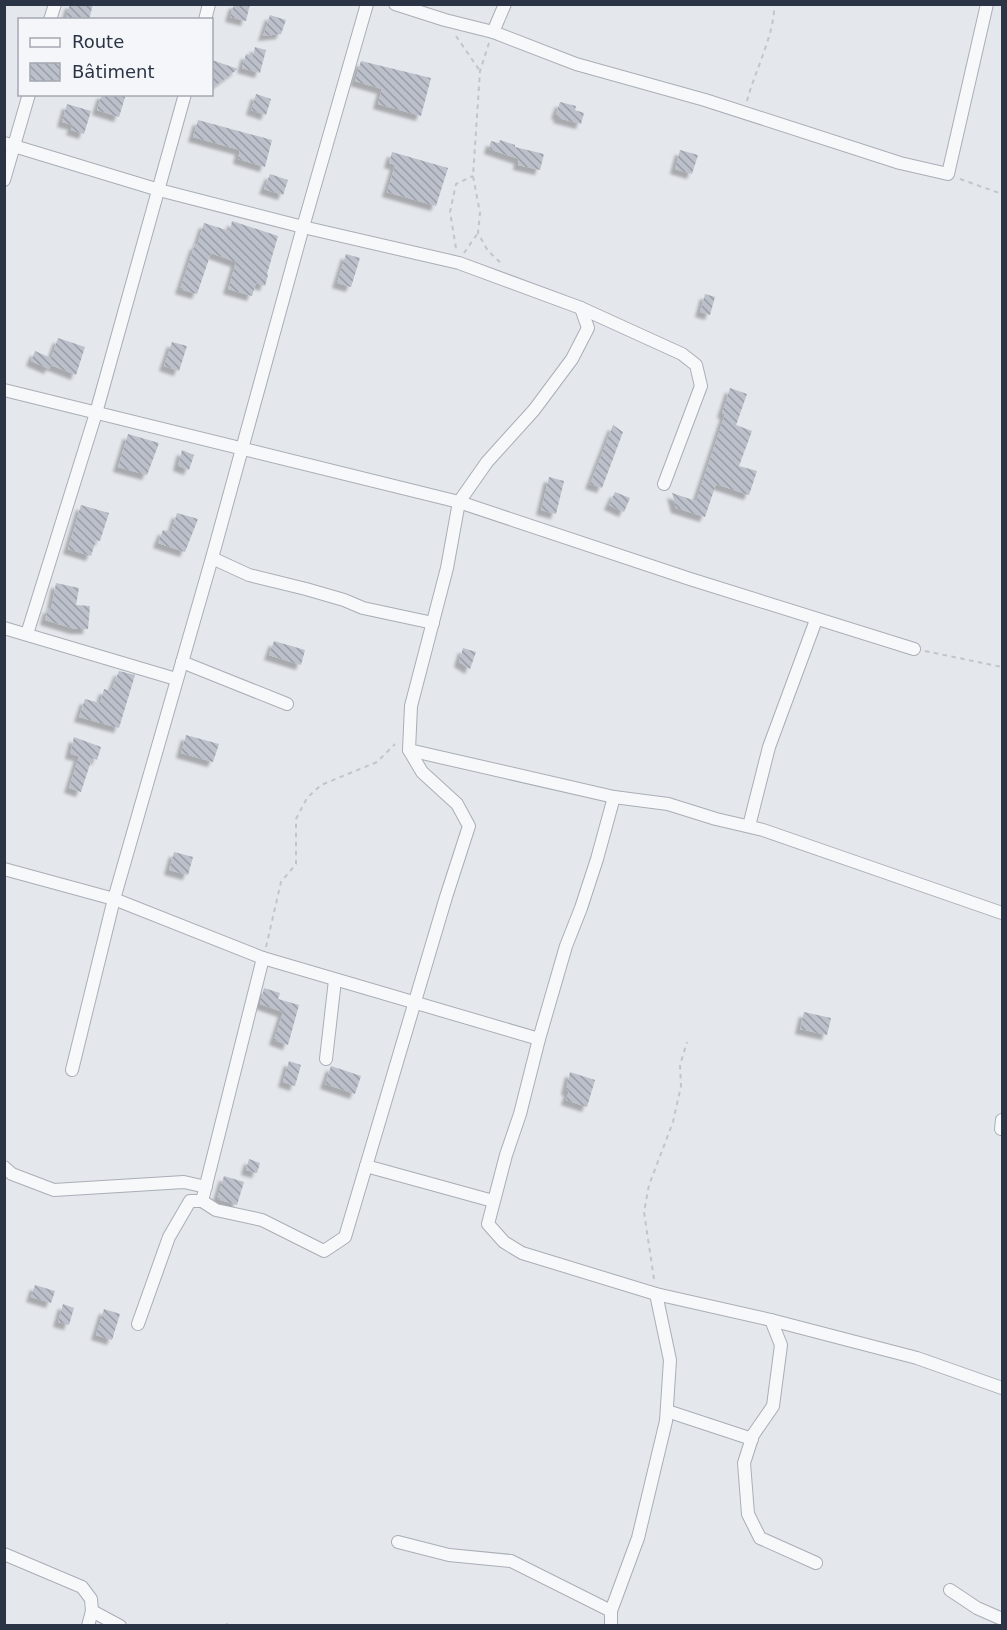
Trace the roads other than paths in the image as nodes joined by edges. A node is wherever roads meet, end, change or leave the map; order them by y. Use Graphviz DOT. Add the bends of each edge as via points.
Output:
graph roads {
  1 [pos="367,4"];
  2 [pos="395,4"];
  3 [pos="505,4"];
  4 [pos="987,4"];
  5 [pos="493,32"];
  6 [pos="28,96"];
  7 [pos="184,96"];
  8 [pos="9,144"];
  9 [pos="4,180"];
  10 [pos="159,190"];
  11 [pos="303,227"];
  12 [pos="581,308"];
  13 [pos="4,390"];
  14 [pos="96,413"];
  15 [pos="243,449"];
  16 [pos="664,483"];
  17 [pos="459,502"];
  18 [pos="212,558"];
  19 [pos="816,620"];
  20 [pos="433,622"];
  21 [pos="4,627"];
  22 [pos="27,634"];
  23 [pos="914,649"];
  24 [pos="182,662"];
  25 [pos="176,679"];
  26 [pos="287,704"];
  27 [pos="410,750"];
  28 [pos="614,797"];
  29 [pos="749,826"];
  30 [pos="4,869"];
  31 [pos="114,899"];
  32 [pos="1002,913"];
  33 [pos="263,958"];
  34 [pos="334,980"];
  35 [pos="414,1004"];
  36 [pos="539,1039"];
  37 [pos="326,1059"];
  38 [pos="72,1070"];
  39 [pos="366,1166"];
  40 [pos="4,1167"];
  41 [pos="206,1187"];
  42 [pos="202,1201"];
  43 [pos="493,1201"];
  44 [pos="656,1294"];
  45 [pos="771,1320"];
  46 [pos="138,1324"];
  47 [pos="1002,1388"];
  48 [pos="667,1411"];
  49 [pos="752,1439"];
  50 [pos="398,1542"];
  51 [pos="4,1554"];
  52 [pos="816,1563"];
  53 [pos="950,1590"];
  54 [pos="92,1611"];
  55 [pos="611,1611"];
  56 [pos="1002,1619"];
  57 [pos="88,1626"];
  58 [pos="120,1626"];
  59 [pos="611,1626"];
  1 -- 11 [label="street"];
  2 -- 5 [label="street"];
  3 -- 5 [label="street"];
  4 -- 5 [label="street" via="948,174 900,163 744,112 576,64"];
  6 -- 8 [label="street"];
  7 -- 10 [label="street"];
  8 -- 9 [label="street"];
  8 -- 10 [label="street"];
  10 -- 11 [label="street"];
  10 -- 14 [label="street"];
  11 -- 12 [label="street" via="459,263"];
  11 -- 15 [label="street"];
  12 -- 16 [label="street" via="682,354 696,365 701,386"];
  12 -- 17 [label="street" via="588,328 572,359"];
  13 -- 14 [label="street"];
  14 -- 15 [label="street"];
  14 -- 22 [label="street"];
  15 -- 17 [label="street"];
  15 -- 18 [label="street"];
  17 -- 19 [label="street"];
  17 -- 20 [label="street"];
  18 -- 20 [label="street" via="249,575 363,608"];
  18 -- 24 [label="street"];
  19 -- 23 [label="street"];
  19 -- 29 [label="street" via="769,747"];
  20 -- 27 [label="street" via="411,706"];
  21 -- 22 [label="street"];
  22 -- 25 [label="street"];
  24 -- 25 [label="street"];
  24 -- 26 [label="street"];
  25 -- 31 [label="street"];
  27 -- 28 [label="street"];
  27 -- 35 [label="street" via="422,772 458,804 469,826"];
  28 -- 29 [label="street" via="668,804"];
  28 -- 36 [label="street"];
  29 -- 32 [label="street"];
  30 -- 31 [label="street"];
  31 -- 33 [label="street"];
  31 -- 38 [label="street"];
  33 -- 34 [label="street"];
  33 -- 41 [label="street"];
  34 -- 35 [label="street"];
  34 -- 37 [label="street"];
  35 -- 36 [label="street"];
  35 -- 39 [label="street"];
  36 -- 43 [label="street"];
  39 -- 42 [label="street" via="345,1237 324,1251 262,1220 216,1210"];
  39 -- 43 [label="street"];
  40 -- 41 [label="street" via="12,1174 54,1190 184,1182"];
  41 -- 42 [label="street"];
  42 -- 46 [label="street" via="190,1201 169,1237"];
  43 -- 44 [label="street" via="488,1224 504,1242 522,1253"];
  44 -- 45 [label="street"];
  44 -- 48 [label="street" via="670,1360"];
  45 -- 47 [label="street" via="917,1358"];
  45 -- 49 [label="street" via="781,1345 773,1406"];
  48 -- 49 [label="street"];
  48 -- 55 [label="street" via="638,1538"];
  49 -- 52 [label="street" via="744,1463 748,1514 760,1538"];
  50 -- 55 [label="street" via="449,1555 511,1561"];
  51 -- 54 [label="street" via="82,1587 91,1599"];
  53 -- 56 [label="street"];
  54 -- 57 [label="street"];
  54 -- 58 [label="street"];
  55 -- 59 [label="street"];
}
